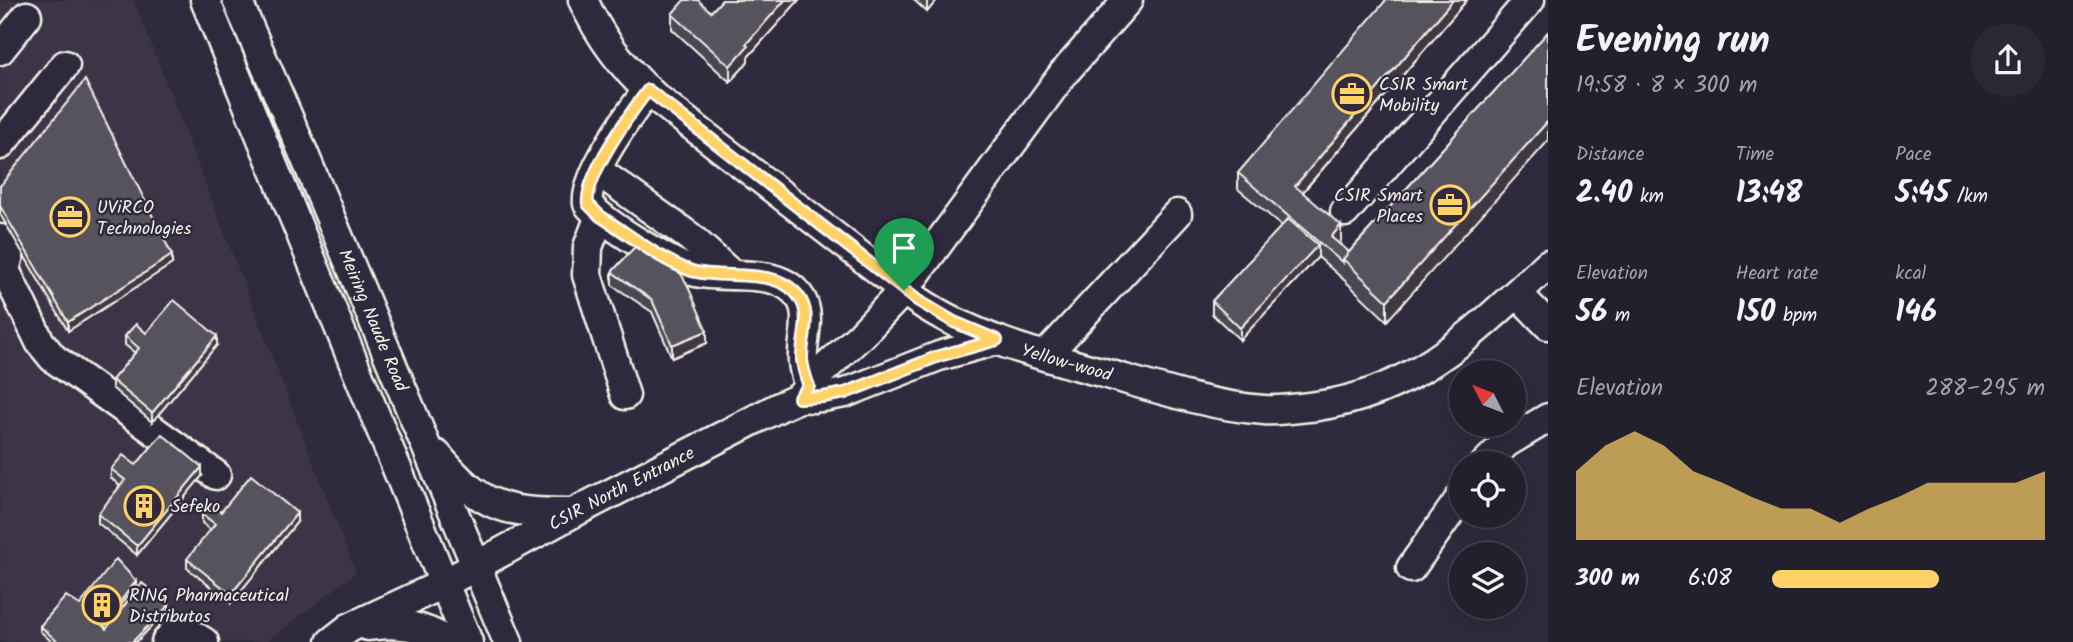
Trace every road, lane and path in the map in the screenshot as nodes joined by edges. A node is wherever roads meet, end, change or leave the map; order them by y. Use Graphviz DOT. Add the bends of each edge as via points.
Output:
graph roads {
  1 [pos="205,0"];
  2 [pos="237,0"];
  3 [pos="583,0"];
  4 [pos="1128,0"];
  5 [pos="1530,0"];
  6 [pos="27,16"];
  7 [pos="0,50"];
  8 [pos="65,65"];
  9 [pos="648,90"];
  10 [pos="0,145"];
  11 [pos="598,171"];
  12 [pos="1345,212"];
  13 [pos="1177,214"];
  14 [pos="600,216"];
  15 [pos="0,239"];
  16 [pos="1548,264"];
  17 [pos="2,272"];
  18 [pos="732,275"];
  19 [pos="904,290"];
  20 [pos="1517,293"];
  21 [pos="1548,324"];
  22 [pos="997,340"];
  23 [pos="1045,356"];
  24 [pos="807,394"];
  25 [pos="625,395"];
  26 [pos="1548,418"];
  27 [pos="424,440"];
  28 [pos="1497,451"];
  29 [pos="216,475"];
  30 [pos="573,513"];
  31 [pos="1449,514"];
  32 [pos="475,566"];
  33 [pos="1411,568"];
  34 [pos="445,583"];
  35 [pos="340,635"];
  36 [pos="166,642"];
  37 [pos="204,642"];
  38 [pos="449,642"];
  39 [pos="468,642"];
  40 [pos="508,642"];
  1 -- 34 [label="street, Meiring Naude Road"];
  2 -- 27 [label="street, Meiring Naude Road"];
  3 -- 9 [label="street, Yellow-wood" via="611,50"];
  4 -- 19 [label="street, CSIR North Entrance" via="1069,66"];
  5 -- 12 [label="street"];
  6 -- 7 [label="street"];
  8 -- 10 [label="street"];
  9 -- 11 [label="street" via="621,125"];
  9 -- 19 [label="street, Yellow-wood"];
  11 -- 14 [label="street" via="587,201"];
  11 -- 18 [label="street" via="690,237"];
  13 -- 23 [label="street"];
  14 -- 18 [label="street" via="681,267"];
  14 -- 25 [label="street" via="588,247 587,275"];
  15 -- 17 [label="street" via="10,251"];
  16 -- 20 [label="street, Yellow-wood"];
  17 -- 29 [label="street" via="53,358"];
  18 -- 24 [label="street" via="775,281 799,295 806,312 802,360"];
  19 -- 22 [label="street, Yellow-wood" via="940,315"];
  19 -- 24 [label="street, CSIR North Entrance"];
  20 -- 21 [label="street"];
  20 -- 23 [label="street, Yellow-wood" via="1445,355 1401,382 1318,406 1266,410 1230,405"];
  22 -- 23 [label="street, Yellow-wood"];
  22 -- 24 [label="street, CSIR North Entrance" via="939,356 845,393"];
  24 -- 30 [label="street, CSIR North Entrance"];
  26 -- 28 [label="street"];
  27 -- 30 [label="street" via="459,481 490,503 518,512"];
  27 -- 32 [label="street, Meiring Naude Road"];
  30 -- 32 [label="street, CSIR North Entrance"];
  31 -- 33 [label="street"];
  32 -- 34 [label="street, CSIR North Entrance"];
  32 -- 40 [label="street, Meiring Naude Road"];
  34 -- 35 [label="street, CSIR North Entrance"];
  34 -- 39 [label="street, Meiring Naude Road"];
  35 -- 38 [label="street" via="404,623"];
  36 -- 37 [label="street" via="181,628"];
}
